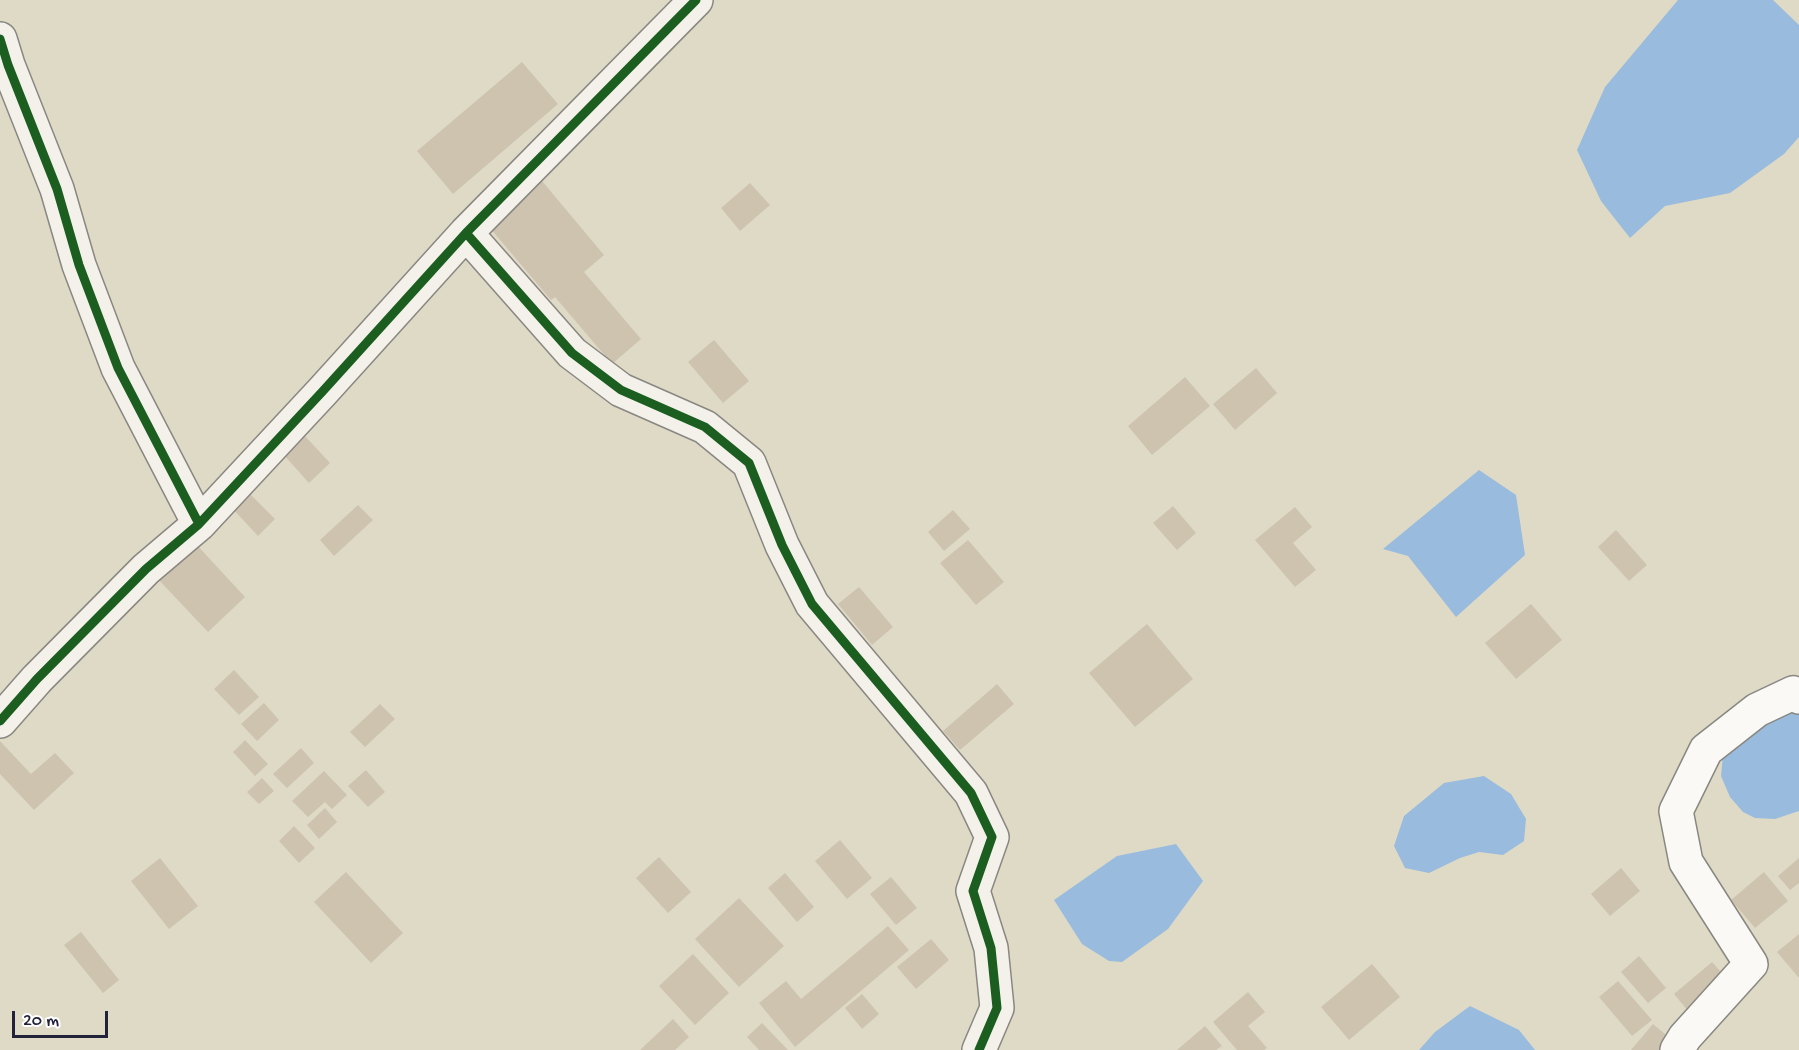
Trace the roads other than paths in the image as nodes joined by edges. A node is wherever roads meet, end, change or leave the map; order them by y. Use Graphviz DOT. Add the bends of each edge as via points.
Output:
graph roads {
  1 [pos="696,0"];
  2 [pos="0,39"];
  3 [pos="466,233"];
  4 [pos="199,524"];
  5 [pos="1799,697"];
  6 [pos="0,721"];
  7 [pos="979,1050"];
  8 [pos="1677,1050"];
  1 -- 3 [label="street"];
  2 -- 4 [label="street" via="57,189 79,265 118,368"];
  3 -- 4 [label="street"];
  3 -- 7 [label="street" via="572,352 621,390 705,427 749,463 782,545 812,604 971,793 992,837 973,891 991,948 997,1008"];
  4 -- 6 [label="street" via="146,569"];
  5 -- 8 [label="street" via="1793,693 1757,710 1706,750 1676,811 1686,862 1752,964"];
}
